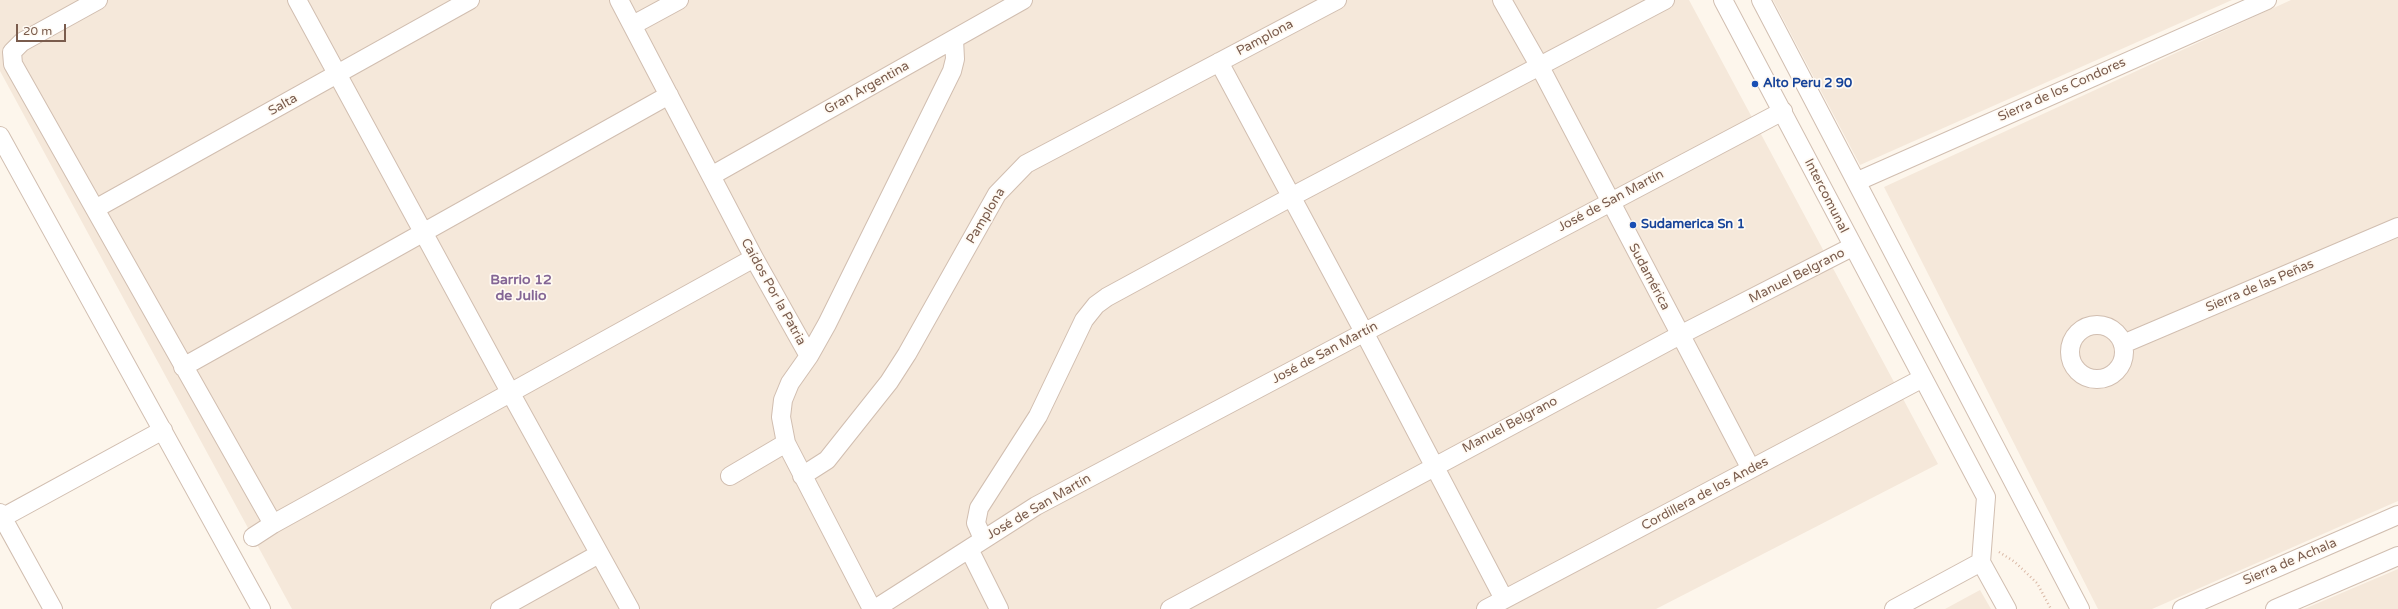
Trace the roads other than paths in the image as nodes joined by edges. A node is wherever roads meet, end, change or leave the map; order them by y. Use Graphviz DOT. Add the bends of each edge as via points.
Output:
graph roads {
  1 [pos="297,0"];
  2 [pos="470,0"];
  3 [pos="619,0"];
  4 [pos="679,0"];
  5 [pos="1023,0"];
  6 [pos="1337,0"];
  7 [pos="1502,0"];
  8 [pos="1666,0"];
  9 [pos="1723,0"];
  10 [pos="1762,0"];
  11 [pos="2267,0"];
  12 [pos="93,1"];
  13 [pos="633,25"];
  14 [pos="954,39"];
  15 [pos="1218,62"];
  16 [pos="1540,67"];
  17 [pos="337,74"];
  18 [pos="669,95"];
  19 [pos="1783,111"];
  20 [pos="0,136"];
  21 [pos="711,176"];
  22 [pos="1858,181"];
  23 [pos="1291,197"];
  24 [pos="1610,201"];
  25 [pos="95,209"];
  26 [pos="2398,227"];
  27 [pos="424,232"];
  28 [pos="1852,248"];
  29 [pos="754,258"];
  30 [pos="1364,332"];
  31 [pos="1680,335"];
  32 [pos="2123,344"];
  33 [pos="809,356"];
  34 [pos="183,367"];
  35 [pos="1923,378"];
  36 [pos="510,392"];
  37 [pos="163,430"];
  38 [pos="786,443"];
  39 [pos="1434,466"];
  40 [pos="1751,469"];
  41 [pos="730,476"];
  42 [pos="802,476"];
  43 [pos="2398,515"];
  44 [pos="1,516"];
  45 [pos="273,524"];
  46 [pos="253,537"];
  47 [pos="976,544"];
  48 [pos="599,554"];
  49 [pos="2398,556"];
  50 [pos="1981,562"];
  51 [pos="1504,599"];
  52 [pos="53,609"];
  53 [pos="261,609"];
  54 [pos="500,609"];
  55 [pos="630,609"];
  56 [pos="873,609"];
  57 [pos="999,609"];
  58 [pos="1170,609"];
  59 [pos="1486,609"];
  60 [pos="1894,609"];
  61 [pos="2006,609"];
  62 [pos="2080,609"];
  63 [pos="2182,609"];
  64 [pos="2275,609"];
  1 -- 17 [label="street"];
  2 -- 17 [label="street, Salta"];
  3 -- 13 [label="street, Caídos Por la Patria"];
  4 -- 13 [label="street"];
  5 -- 14 [label="street, Gran Argentina"];
  6 -- 15 [label="street, Pamplona"];
  7 -- 16 [label="street, Sudamérica"];
  8 -- 16 [label="street"];
  9 -- 19 [label="street, Intercomunal"];
  10 -- 22 [label="street"];
  11 -- 22 [label="street, Sierra de los Condores"];
  12 -- 25 [label="street" via="22,42 12,52 13,64"];
  13 -- 18 [label="street, Caídos Por la Patria"];
  14 -- 21 [label="street, Gran Argentina"];
  14 -- 33 [label="street" via="955,59 952,72"];
  15 -- 23 [label="street"];
  15 -- 42 [label="street, Pamplona" via="1046,152 1026,164 1012,177 997,194 922,329 889,382 827,460"];
  16 -- 23 [label="street"];
  16 -- 24 [label="street, Sudamérica"];
  17 -- 25 [label="street, Salta"];
  17 -- 27 [label="street"];
  18 -- 21 [label="street, Caídos Por la Patria"];
  18 -- 27 [label="street"];
  19 -- 24 [label="street, José de San Martín"];
  19 -- 28 [label="street, Intercomunal"];
  20 -- 37 [label="street"];
  21 -- 29 [label="street, Caídos Por la Patria"];
  22 -- 62 [label="street"];
  23 -- 30 [label="street"];
  23 -- 47 [label="street" via="1096,305 1084,320 1038,416 979,508"];
  24 -- 30 [label="street, José de San Martín"];
  24 -- 31 [label="street, Sudamérica"];
  25 -- 34 [label="street"];
  26 -- 32 [label="street, Sierra de las Peñas"];
  27 -- 34 [label="street"];
  27 -- 36 [label="street"];
  28 -- 31 [label="street, Manuel Belgrano"];
  28 -- 35 [label="street, Intercomunal"];
  29 -- 33 [label="street, Caídos Por la Patria"];
  29 -- 36 [label="street"];
  30 -- 39 [label="street"];
  30 -- 47 [label="street, José de San Martín" via="1036,506"];
  31 -- 39 [label="street, Manuel Belgrano"];
  31 -- 40 [label="street, Sudamérica"];
  33 -- 38 [label="street, Caídos Por la Patria" via="790,383 783,400 781,417"];
  34 -- 45 [label="street"];
  35 -- 40 [label="street, Cordillera de los Andes"];
  35 -- 50 [label="street, Intercomunal" via="1986,497"];
  36 -- 45 [label="street"];
  36 -- 48 [label="street"];
  37 -- 44 [label="street"];
  37 -- 53 [label="street"];
  38 -- 41 [label="street"];
  38 -- 42 [label="street, Caídos Por la Patria"];
  39 -- 51 [label="street"];
  39 -- 58 [label="street, Manuel Belgrano"];
  40 -- 51 [label="street, Cordillera de los Andes"];
  42 -- 56 [label="street, Caídos Por la Patria"];
  43 -- 63 [label="street, Sierra de Achala"];
  44 -- 52 [label="street"];
  45 -- 46 [label="street"];
  47 -- 56 [label="street, José de San Martín"];
  47 -- 57 [label="street"];
  48 -- 54 [label="street"];
  48 -- 55 [label="street"];
  49 -- 64 [label="street"];
  50 -- 60 [label="street"];
  50 -- 61 [label="street"];
  51 -- 59 [label="street, Cordillera de los Andes"];
}
